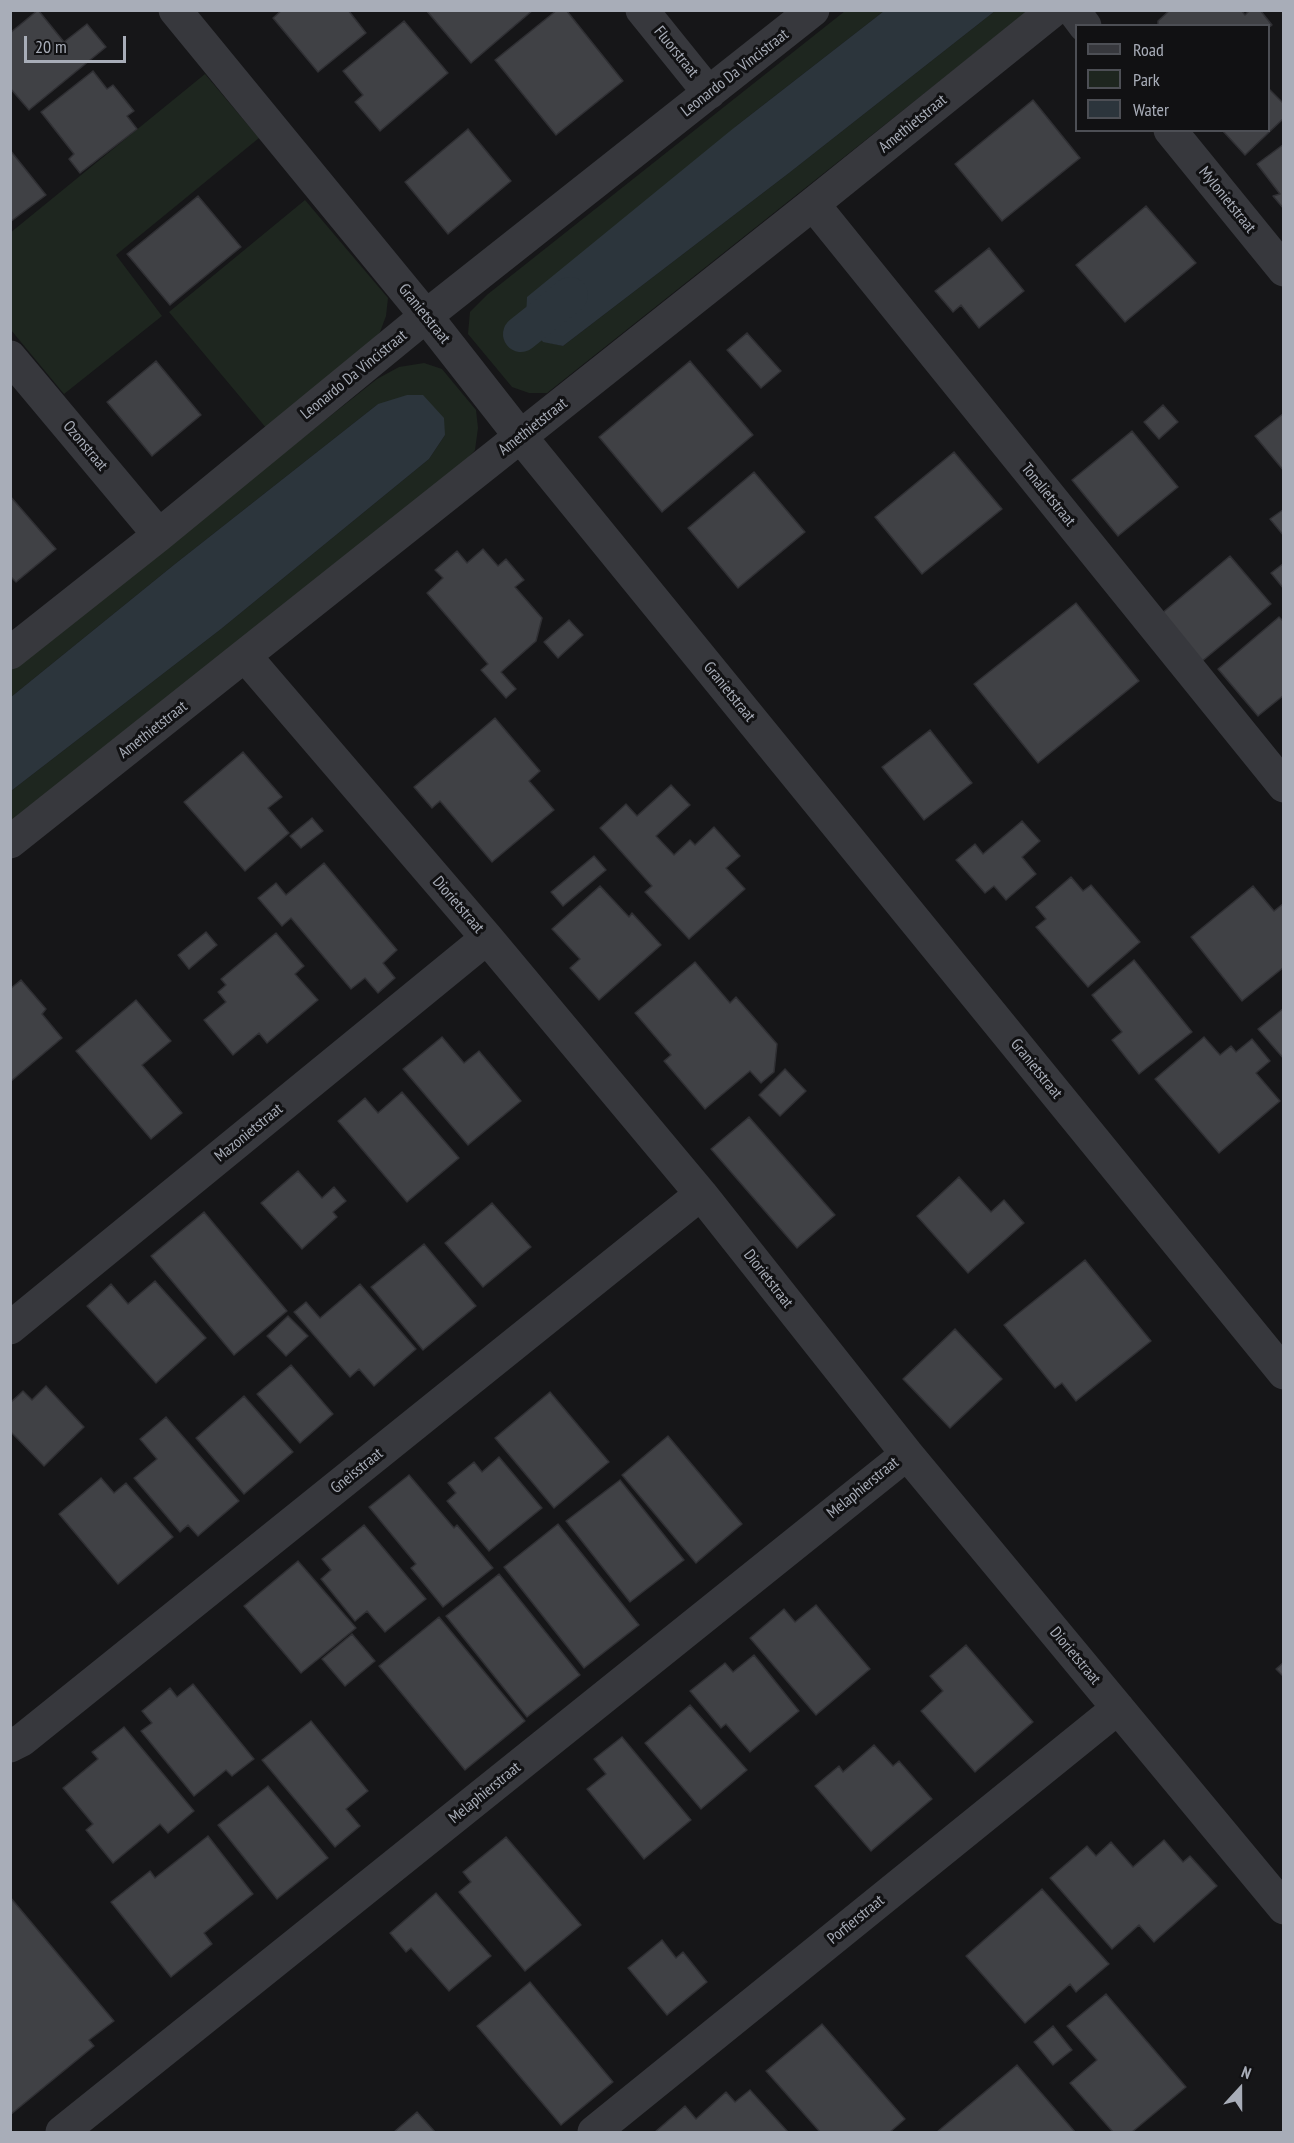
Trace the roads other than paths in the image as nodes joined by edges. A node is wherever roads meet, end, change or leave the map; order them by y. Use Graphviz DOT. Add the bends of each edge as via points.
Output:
graph roads {
  1 [pos="176,10"];
  2 [pos="642,10"];
  3 [pos="813,10"];
  4 [pos="1054,10"];
  5 [pos="1072,10"];
  6 [pos="1083,24"];
  7 [pos="710,93"];
  8 [pos="1172,132"];
  9 [pos="813,204"];
  10 [pos="1284,270"];
  11 [pos="426,316"];
  12 [pos="10,357"];
  13 [pos="520,436"];
  14 [pos="159,535"];
  15 [pos="10,653"];
  16 [pos="246,657"];
  17 [pos="1284,786"];
  18 [pos="10,842"];
  19 [pos="487,938"];
  20 [pos="701,1194"];
  21 [pos="10,1328"];
  22 [pos="1284,1373"];
  23 [pos="907,1454"];
  24 [pos="1118,1708"];
  25 [pos="10,1746"];
  26 [pos="1284,1908"];
  27 [pos="63,2133"];
  28 [pos="594,2133"];
  1 -- 11 [label="street, Granietstraat"];
  2 -- 7 [label="street, Fluorstraat"];
  3 -- 7 [label="street, Leonardo Da Vincistraat"];
  4 -- 9 [label="street, Amethietstraat"];
  5 -- 6 [label="street"];
  7 -- 11 [label="street, Leonardo Da Vincistraat"];
  8 -- 10 [label="street, Mylonietstraat"];
  9 -- 13 [label="street, Amethietstraat"];
  9 -- 17 [label="street, Tonalietstraat"];
  11 -- 13 [label="street, Granietstraat"];
  11 -- 14 [label="street, Leonardo Da Vincistraat"];
  12 -- 14 [label="street, Ozonstraat"];
  13 -- 16 [label="street, Amethietstraat"];
  13 -- 22 [label="street, Granietstraat"];
  14 -- 15 [label="street, Leonardo Da Vincistraat"];
  16 -- 18 [label="street, Amethietstraat"];
  16 -- 19 [label="street, Diorietstraat"];
  19 -- 20 [label="street, Diorietstraat"];
  19 -- 21 [label="street, Mazonietstraat"];
  20 -- 23 [label="street, Diorietstraat"];
  20 -- 25 [label="street, Gneisstraat"];
  23 -- 24 [label="street, Diorietstraat"];
  23 -- 27 [label="street, Melaphierstraat"];
  24 -- 26 [label="street, Diorietstraat"];
  24 -- 28 [label="street, Porfierstraat"];
}
